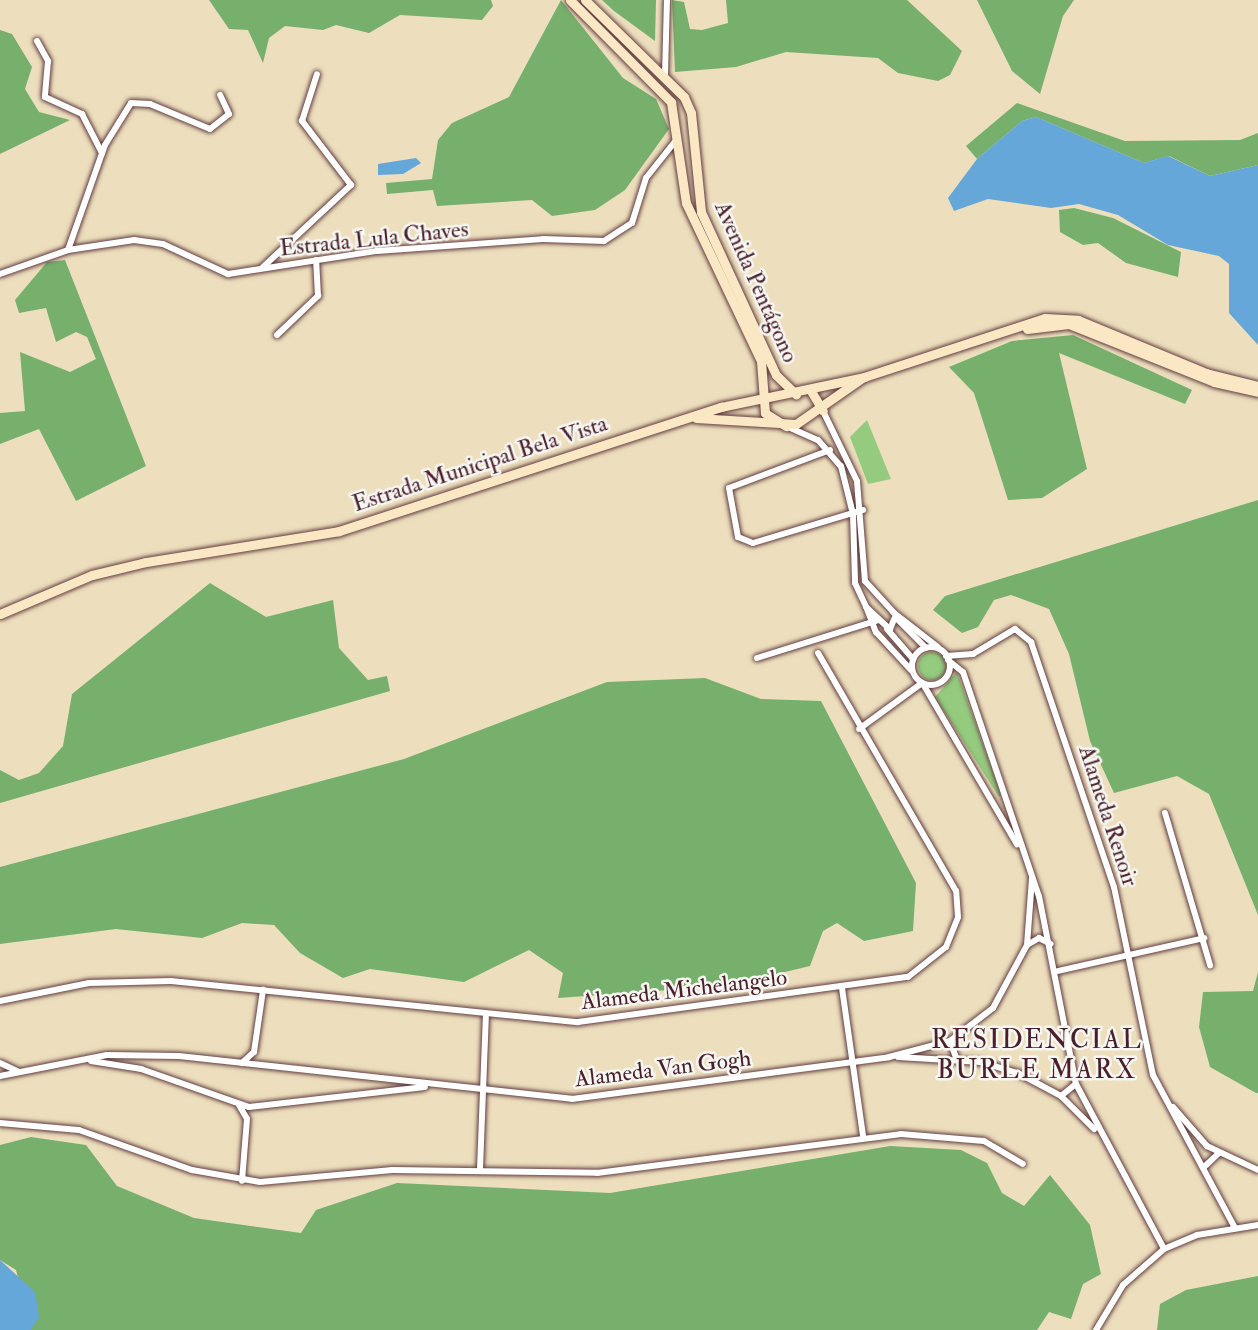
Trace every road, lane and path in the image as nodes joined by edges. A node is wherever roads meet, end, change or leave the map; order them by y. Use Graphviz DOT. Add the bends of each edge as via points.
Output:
graph roads {
  1 [pos="570,0"];
  2 [pos="585,0"];
  3 [pos="667,0"];
  4 [pos="613,25"];
  5 [pos="596,28"];
  6 [pos="37,41"];
  7 [pos="317,74"];
  8 [pos="665,75"];
  9 [pos="677,86"];
  10 [pos="220,95"];
  11 [pos="684,97"];
  12 [pos="669,98"];
  13 [pos="679,136"];
  14 [pos="669,150"];
  15 [pos="102,153"];
  16 [pos="684,156"];
  17 [pos="68,250"];
  18 [pos="316,260"];
  19 [pos="262,268"];
  20 [pos="0,274"];
  21 [pos="277,335"];
  22 [pos="971,342"];
  23 [pos="864,377"];
  24 [pos="1258,386"];
  25 [pos="811,391"];
  26 [pos="1258,392"];
  27 [pos="796,394"];
  28 [pos="762,399"];
  29 [pos="823,411"];
  30 [pos="684,419"];
  31 [pos="786,426"];
  32 [pos="830,450"];
  33 [pos="863,510"];
  34 [pos="853,514"];
  35 [pos="887,611"];
  36 [pos="0,614"];
  37 [pos="897,619"];
  38 [pos="876,621"];
  39 [pos="887,629"];
  40 [pos="926,648"];
  41 [pos="818,653"];
  42 [pos="946,656"];
  43 [pos="757,659"];
  44 [pos="914,659"];
  45 [pos="912,670"];
  46 [pos="922,683"];
  47 [pos="859,729"];
  48 [pos="1006,797"];
  49 [pos="993,802"];
  50 [pos="1165,813"];
  51 [pos="1026,861"];
  52 [pos="1032,878"];
  53 [pos="1203,939"];
  54 [pos="1051,944"];
  55 [pos="1027,945"];
  56 [pos="1131,954"];
  57 [pos="1210,965"];
  58 [pos="1058,971"];
  59 [pos="842,988"];
  60 [pos="263,990"];
  61 [pos="0,1001"];
  62 [pos="485,1016"];
  63 [pos="950,1041"];
  64 [pos="254,1052"];
  65 [pos="136,1055"];
  66 [pos="889,1057"];
  67 [pos="75,1060"];
  68 [pos="957,1060"];
  69 [pos="0,1063"];
  70 [pos="242,1063"];
  71 [pos="853,1063"];
  72 [pos="263,1065"];
  73 [pos="135,1068"];
  74 [pos="20,1073"];
  75 [pos="0,1076"];
  76 [pos="373,1079"];
  77 [pos="1076,1084"];
  78 [pos="440,1086"];
  79 [pos="373,1090"];
  80 [pos="483,1091"];
  81 [pos="1060,1096"];
  82 [pos="1165,1097"];
  83 [pos="239,1105"];
  84 [pos="258,1107"];
  85 [pos="247,1119"];
  86 [pos="0,1123"];
  87 [pos="863,1136"];
  88 [pos="1102,1141"];
  89 [pos="1219,1153"];
  90 [pos="1023,1164"];
  91 [pos="1204,1167"];
  92 [pos="480,1169"];
  93 [pos="1258,1170"];
  94 [pos="242,1181"];
  95 [pos="1258,1225"];
  96 [pos="1235,1228"];
  97 [pos="1164,1249"];
  98 [pos="1096,1330"];
  1 -- 5 [label="main road"];
  2 -- 4 [label="main road, Avenida Pentágono"];
  3 -- 8 [label="street"];
  4 -- 5 [label="main road" via="605,20"];
  4 -- 8 [label="main road, Avenida Pentágono"];
  5 -- 12 [label="main road"];
  6 -- 15 [label="street" via="48,61 45,97 82,114"];
  7 -- 19 [label="street" via="302,121 351,186"];
  8 -- 9 [label="main road, Avenida Pentágono"];
  9 -- 11 [label="main road, Avenida Pentágono"];
  9 -- 12 [label="main road"];
  10 -- 15 [label="street" via="229,114 210,129 134,101"];
  11 -- 12 [label="main road"];
  11 -- 27 [label="main road, Avenida Pentágono" via="691,113 701,212 780,382"];
  12 -- 13 [label="main road, Avenida Pentágono"];
  13 -- 14 [label="street, Estrada Lula Chaves"];
  13 -- 16 [label="main road, Avenida Pentágono"];
  14 -- 16 [label="street"];
  14 -- 18 [label="street, Estrada Lula Chaves" via="646,178 632,223 612,239 543,239"];
  15 -- 17 [label="street"];
  16 -- 28 [label="main road, Avenida Pentágono" via="686,203 761,361"];
  17 -- 19 [label="street, Estrada Lula Chaves" via="134,240 163,244 222,273"];
  17 -- 20 [label="street, Estrada Lula Chaves"];
  18 -- 19 [label="street, Estrada Lula Chaves"];
  18 -- 21 [label="street" via="318,296"];
  22 -- 23 [label="main road, Estrada Municipal Bela Vista"];
  22 -- 24 [label="main road, Estrada Municipal Bela Vista" via="1066,317 1206,373"];
  22 -- 26 [label="main road, Estrada Municipal Bela Vista" via="1069,324 1214,382"];
  23 -- 25 [label="main road, Estrada Municipal Bela Vista"];
  23 -- 29 [label="main road"];
  25 -- 27 [label="main road, Estrada Municipal Bela Vista"];
  25 -- 29 [label="main road"];
  27 -- 28 [label="main road, Estrada Municipal Bela Vista"];
  28 -- 30 [label="main road, Estrada Municipal Bela Vista"];
  28 -- 31 [label="main road" via="766,416"];
  29 -- 31 [label="main road"];
  29 -- 33 [label="street" via="853,468"];
  30 -- 31 [label="main road"];
  30 -- 36 [label="main road, Estrada Municipal Bela Vista" via="339,530 92,575"];
  31 -- 32 [label="street"];
  32 -- 34 [label="street" via="846,478"];
  32 -- 34 [label="street" via="731,486 727,502 738,537 753,543"];
  33 -- 34 [label="street"];
  33 -- 35 [label="street" via="865,581"];
  34 -- 38 [label="street" via="853,573"];
  35 -- 37 [label="street"];
  35 -- 38 [label="street"];
  35 -- 42 [label="street" via="906,616"];
  37 -- 39 [label="street"];
  37 -- 40 [label="street"];
  38 -- 39 [label="street"];
  38 -- 43 [label="street"];
  38 -- 45 [label="street"];
  39 -- 44 [label="street"];
  40 -- 42 [label="street"];
  40 -- 44 [label="street"];
  41 -- 47 [label="street, Alameda Michelangelo"];
  42 -- 46 [label="street" via="946,678"];
  42 -- 48 [label="street" via="963,671"];
  42 -- 56 [label="street, Alameda Renoir" via="972,654 1016,629 1027,636"];
  44 -- 45 [label="street"];
  45 -- 46 [label="street"];
  46 -- 47 [label="street"];
  46 -- 49 [label="street"];
  47 -- 59 [label="street, Alameda Michelangelo" via="952,880 958,917 946,947 920,971"];
  48 -- 49 [label="street"];
  48 -- 51 [label="street"];
  49 -- 51 [label="street"];
  50 -- 53 [label="street"];
  51 -- 52 [label="street"];
  52 -- 54 [label="street"];
  52 -- 55 [label="street"];
  53 -- 56 [label="street"];
  53 -- 57 [label="street"];
  54 -- 55 [label="street" via="1039,938"];
  54 -- 58 [label="street"];
  55 -- 63 [label="street" via="999,1000"];
  56 -- 58 [label="street"];
  56 -- 82 [label="street, Alameda Renoir" via="1149,1062"];
  58 -- 77 [label="street"];
  59 -- 62 [label="street, Alameda Michelangelo" via="597,1021"];
  59 -- 71 [label="street"];
  60 -- 61 [label="street, Alameda Michelangelo" via="135,980"];
  60 -- 62 [label="street, Alameda Michelangelo"];
  60 -- 64 [label="street"];
  62 -- 80 [label="street"];
  63 -- 66 [label="street"];
  63 -- 68 [label="street"];
  64 -- 70 [label="street"];
  64 -- 72 [label="street"];
  65 -- 67 [label="street, Alameda Van Gogh"];
  65 -- 70 [label="street, Alameda Van Gogh"];
  65 -- 73 [label="street"];
  66 -- 68 [label="street"];
  66 -- 71 [label="street, Alameda Van Gogh"];
  67 -- 73 [label="street, Alameda Van Gogh"];
  67 -- 74 [label="street, Alameda Van Gogh"];
  68 -- 81 [label="street" via="1009,1070"];
  69 -- 74 [label="street"];
  70 -- 72 [label="street, Alameda Van Gogh"];
  71 -- 80 [label="street, Alameda Van Gogh" via="593,1098"];
  71 -- 87 [label="street"];
  72 -- 76 [label="street, Alameda Van Gogh"];
  73 -- 83 [label="street, Alameda Van Gogh"];
  74 -- 75 [label="street, Alameda Van Gogh"];
  76 -- 78 [label="street, Alameda Van Gogh"];
  76 -- 79 [label="street"];
  77 -- 81 [label="street"];
  77 -- 88 [label="street"];
  78 -- 79 [label="street, Alameda Van Gogh"];
  78 -- 80 [label="street, Alameda Van Gogh"];
  79 -- 84 [label="street, Alameda Van Gogh"];
  80 -- 92 [label="street"];
  81 -- 88 [label="street"];
  82 -- 89 [label="street"];
  82 -- 91 [label="street"];
  83 -- 84 [label="street, Alameda Van Gogh"];
  83 -- 85 [label="street"];
  84 -- 85 [label="street"];
  85 -- 94 [label="street"];
  86 -- 94 [label="street" via="103,1136 192,1170"];
  87 -- 90 [label="street" via="957,1135 1001,1147"];
  87 -- 92 [label="street" via="608,1172"];
  88 -- 97 [label="street"];
  89 -- 91 [label="street"];
  89 -- 93 [label="street"];
  91 -- 96 [label="street"];
  92 -- 94 [label="street"];
  95 -- 96 [label="street"];
  96 -- 97 [label="street"];
  97 -- 98 [label="street" via="1123,1285"];
}
